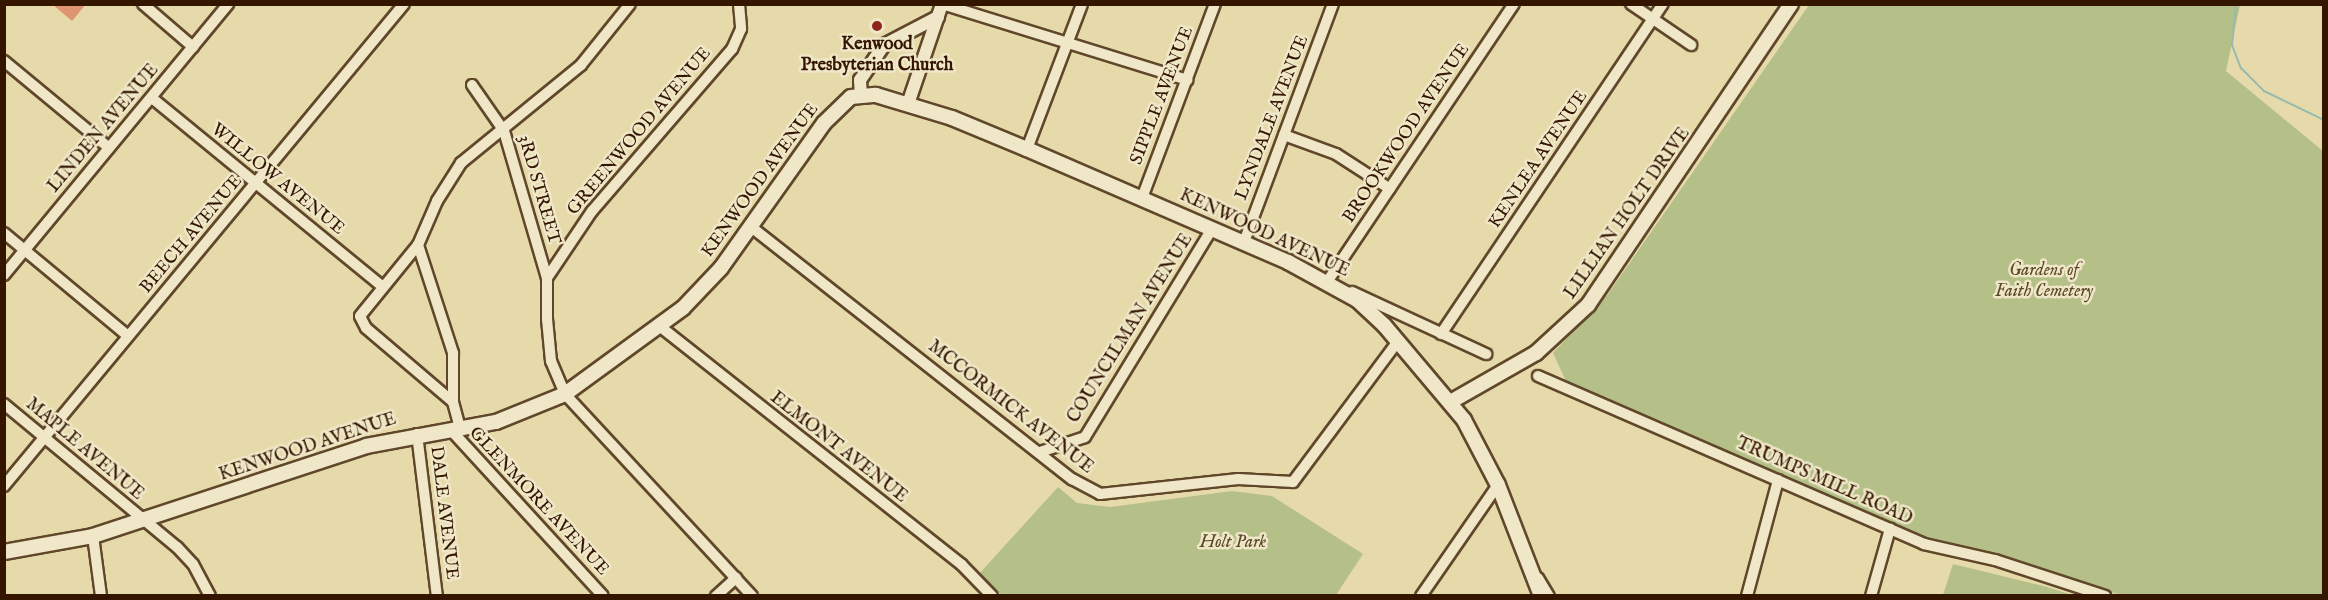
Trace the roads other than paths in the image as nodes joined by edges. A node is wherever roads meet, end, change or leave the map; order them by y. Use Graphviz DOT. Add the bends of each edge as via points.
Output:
graph roads {
  1 [pos="143,4"];
  2 [pos="228,4"];
  3 [pos="630,4"];
  4 [pos="739,4"];
  5 [pos="1082,4"];
  6 [pos="1215,4"];
  7 [pos="1332,4"];
  8 [pos="1514,4"];
  9 [pos="1631,4"];
  10 [pos="1664,4"];
  11 [pos="1791,4"];
  12 [pos="400,6"];
  13 [pos="941,8"];
  14 [pos="1653,20"];
  15 [pos="1067,43"];
  16 [pos="1691,45"];
  17 [pos="193,47"];
  18 [pos="4,61"];
  19 [pos="1187,80"];
  20 [pos="472,85"];
  21 [pos="861,96"];
  22 [pos="152,98"];
  23 [pos="908,104"];
  24 [pos="504,131"];
  25 [pos="1284,135"];
  26 [pos="109,148"];
  27 [pos="1027,149"];
  28 [pos="256,184"];
  29 [pos="1390,189"];
  30 [pos="1142,198"];
  31 [pos="750,226"];
  32 [pos="1212,229"];
  33 [pos="4,233"];
  34 [pos="1244,242"];
  35 [pos="418,245"];
  36 [pos="26,250"];
  37 [pos="4,275"];
  38 [pos="547,278"];
  39 [pos="1327,282"];
  40 [pos="383,287"];
  41 [pos="1343,290"];
  42 [pos="662,328"];
  43 [pos="1441,334"];
  44 [pos="128,336"];
  45 [pos="1398,341"];
  46 [pos="1486,354"];
  47 [pos="1538,376"];
  48 [pos="565,394"];
  49 [pos="1452,401"];
  50 [pos="453,402"];
  51 [pos="4,404"];
  52 [pos="455,429"];
  53 [pos="417,434"];
  54 [pos="45,438"];
  55 [pos="1040,452"];
  56 [pos="1778,480"];
  57 [pos="1498,485"];
  58 [pos="4,486"];
  59 [pos="142,521"];
  60 [pos="1890,529"];
  61 [pos="93,536"];
  62 [pos="4,552"];
  63 [pos="1527,556"];
  64 [pos="736,578"];
  65 [pos="101,596"];
  66 [pos="210,596"];
  67 [pos="437,596"];
  68 [pos="603,596"];
  69 [pos="716,596"];
  70 [pos="753,596"];
  71 [pos="992,596"];
  72 [pos="1421,596"];
  73 [pos="1541,596"];
  74 [pos="1549,596"];
  75 [pos="1747,596"];
  76 [pos="1871,596"];
  77 [pos="2105,596"];
  1 -- 17 [label="street"];
  2 -- 17 [label="street, LINDEN AVENUE"];
  3 -- 24 [label="street" via="580,65"];
  4 -- 38 [label="street, GREENWOOD AVENUE" via="741,29 732,49 592,211"];
  5 -- 15 [label="street"];
  6 -- 19 [label="street, SIPPLE AVENUE"];
  7 -- 25 [label="street, LYNDALE AVENUE"];
  8 -- 29 [label="street, BROOKWOOD AVENUE"];
  9 -- 14 [label="street"];
  10 -- 14 [label="street, KENLEA AVENUE"];
  11 -- 49 [label="main road, LILLIAN HOLT DRIVE" via="1588,305 1536,353"];
  12 -- 28 [label="street, BEECH AVENUE"];
  13 -- 15 [label="street"];
  13 -- 21 [label="street" via="884,45 860,80"];
  13 -- 23 [label="street"];
  14 -- 16 [label="street"];
  14 -- 43 [label="street, KENLEA AVENUE"];
  15 -- 19 [label="street"];
  15 -- 27 [label="street"];
  17 -- 22 [label="street, LINDEN AVENUE"];
  18 -- 26 [label="street"];
  19 -- 30 [label="street, SIPPLE AVENUE"];
  20 -- 24 [label="street, 3RD STREET"];
  21 -- 23 [label="main road, KENWOOD AVENUE"];
  21 -- 31 [label="main road, KENWOOD AVENUE" via="846,100 824,123"];
  22 -- 26 [label="street, LINDEN AVENUE"];
  22 -- 28 [label="street, WILLOW AVENUE"];
  23 -- 27 [label="main road, KENWOOD AVENUE"];
  24 -- 35 [label="street" via="456,169"];
  24 -- 38 [label="street, 3RD STREET"];
  25 -- 29 [label="street" via="1336,154"];
  25 -- 34 [label="street, LYNDALE AVENUE"];
  26 -- 36 [label="street, LINDEN AVENUE"];
  27 -- 30 [label="main road, KENWOOD AVENUE"];
  28 -- 40 [label="street, WILLOW AVENUE"];
  28 -- 44 [label="street, BEECH AVENUE"];
  29 -- 39 [label="street, BROOKWOOD AVENUE"];
  30 -- 32 [label="main road, KENWOOD AVENUE"];
  31 -- 42 [label="main road, KENWOOD AVENUE" via="721,268"];
  31 -- 55 [label="street, MCCORMICK AVENUE"];
  32 -- 34 [label="main road, KENWOOD AVENUE"];
  32 -- 55 [label="street, COUNCILMAN AVENUE" via="1085,436"];
  33 -- 36 [label="street"];
  34 -- 39 [label="main road, KENWOOD AVENUE"];
  35 -- 40 [label="street"];
  35 -- 50 [label="street, DALE AVENUE" via="453,353"];
  36 -- 37 [label="street, LINDEN AVENUE"];
  36 -- 44 [label="street"];
  38 -- 48 [label="street" via="549,351"];
  39 -- 41 [label="main road, KENWOOD AVENUE"];
  40 -- 50 [label="street" via="360,316 366,328"];
  41 -- 43 [label="street"];
  41 -- 45 [label="main road, KENWOOD AVENUE"];
  42 -- 48 [label="main road, KENWOOD AVENUE"];
  42 -- 71 [label="street, ELMONT AVENUE" via="962,566"];
  43 -- 46 [label="street"];
  44 -- 54 [label="street, BEECH AVENUE"];
  45 -- 49 [label="main road, KENWOOD AVENUE"];
  45 -- 55 [label="street, MCCORMICK AVENUE" via="1289,484 1238,479 1100,494"];
  47 -- 56 [label="street, TRUMPS MILL ROAD"];
  48 -- 52 [label="main road, KENWOOD AVENUE" via="517,416"];
  48 -- 64 [label="street"];
  49 -- 57 [label="main road, KENWOOD AVENUE"];
  50 -- 52 [label="street, DALE AVENUE"];
  51 -- 54 [label="street, MAPLE AVENUE"];
  52 -- 53 [label="main road, KENWOOD AVENUE"];
  52 -- 68 [label="street, GLENMORE AVENUE"];
  53 -- 59 [label="main road, KENWOOD AVENUE" via="366,446"];
  53 -- 67 [label="street, DALE AVENUE"];
  54 -- 58 [label="street, BEECH AVENUE"];
  54 -- 59 [label="street, MAPLE AVENUE"];
  56 -- 60 [label="street, TRUMPS MILL ROAD"];
  56 -- 75 [label="street"];
  57 -- 63 [label="main road, KENWOOD AVENUE"];
  57 -- 72 [label="street"];
  59 -- 61 [label="main road, KENWOOD AVENUE"];
  59 -- 66 [label="street, MAPLE AVENUE" via="188,557"];
  60 -- 76 [label="street"];
  60 -- 77 [label="street, TRUMPS MILL ROAD" via="1936,548 1995,560"];
  61 -- 62 [label="main road, KENWOOD AVENUE"];
  61 -- 65 [label="street"];
  63 -- 73 [label="main road, KENWOOD AVENUE"];
  63 -- 74 [label="street"];
  64 -- 69 [label="street"];
  64 -- 70 [label="street"];
}
